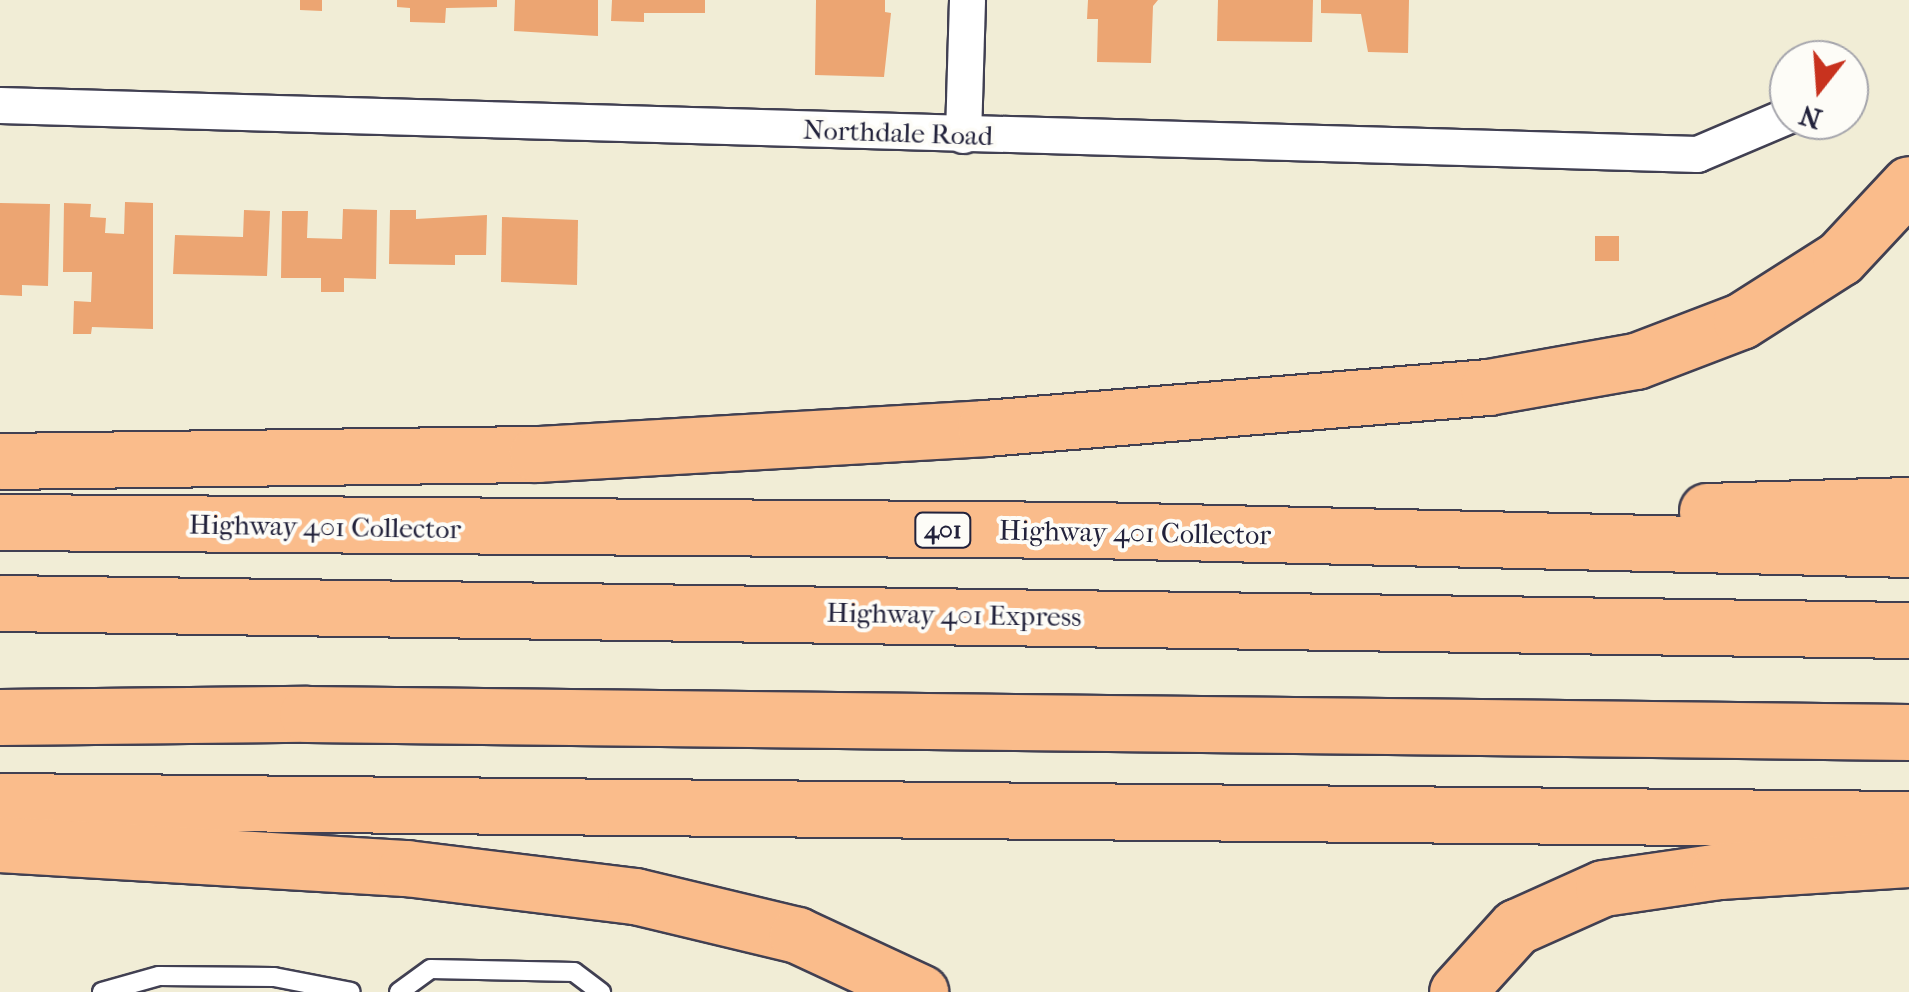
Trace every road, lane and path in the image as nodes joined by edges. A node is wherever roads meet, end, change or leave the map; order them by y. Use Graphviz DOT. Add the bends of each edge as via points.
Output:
graph roads {
  1 [pos="967,0"];
  2 [pos="0,105"];
  3 [pos="1769,123"];
  4 [pos="963,135"];
  5 [pos="1909,184"];
  6 [pos="0,461"];
  7 [pos="0,522"];
  8 [pos="1897,527"];
  9 [pos="0,600"];
  10 [pos="1891,630"];
  11 [pos="0,717"];
  12 [pos="1883,732"];
  13 [pos="0,801"];
  14 [pos="1909,819"];
  15 [pos="1844,840"];
  16 [pos="0,844"];
  17 [pos="1909,859"];
  18 [pos="102,992"];
  19 [pos="351,992"];
  20 [pos="399,992"];
  21 [pos="601,992"];
  22 [pos="920,992"];
  23 [pos="1457,992"];
  1 -- 4 [label="street"];
  2 -- 4 [label="street, Northdale Road"];
  3 -- 4 [label="street, Northdale Road" via="1697,154"];
  5 -- 6 [label="highway" via="1840,258 1741,322 1636,361 1488,386 985,428 538,454"];
  7 -- 8 [label="highway, Highway 401 Collector / 401" via="1092,530"];
  9 -- 10 [label="highway, Highway 401 Express"];
  11 -- 12 [label="highway" via="307,714"];
  13 -- 15 [label="highway"];
  14 -- 15 [label="highway"];
  15 -- 17 [label="highway"];
  15 -- 23 [label="highway" via="1573,898 1491,948"];
  16 -- 22 [label="highway" via="406,868 635,896 797,934"];
  18 -- 19 [label="lane" via="159,976 274,977"];
  20 -- 21 [label="lane" via="431,969 574,972"];
}
